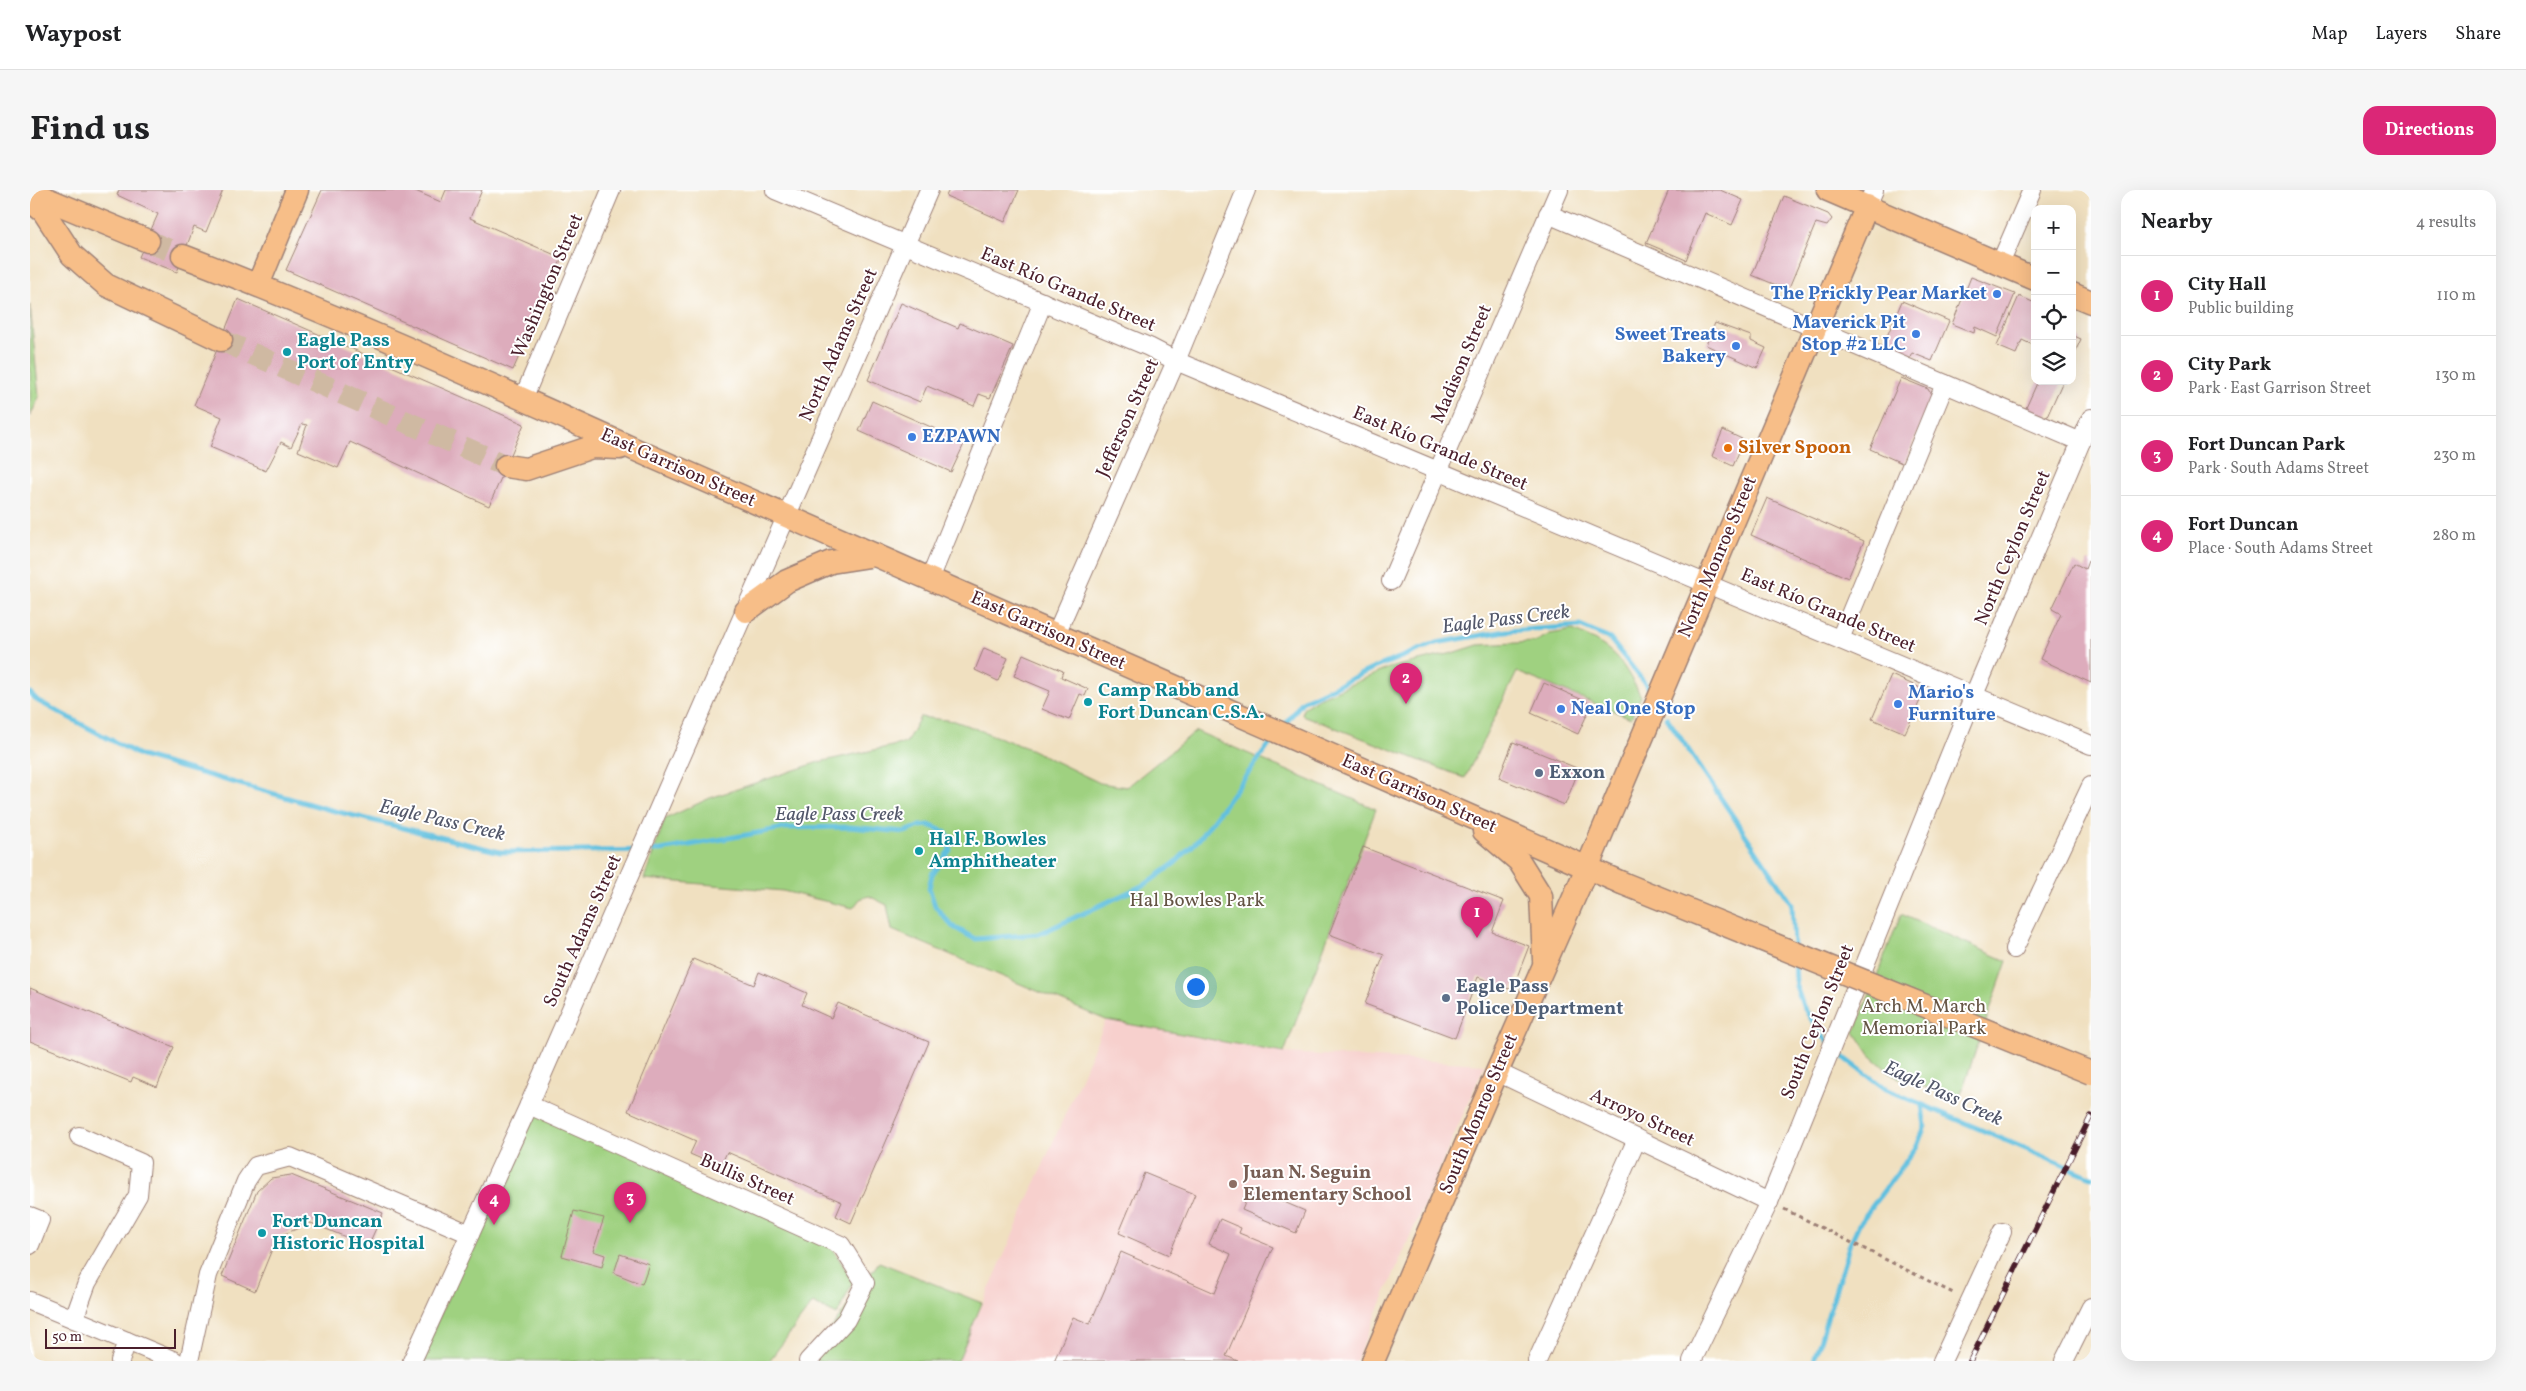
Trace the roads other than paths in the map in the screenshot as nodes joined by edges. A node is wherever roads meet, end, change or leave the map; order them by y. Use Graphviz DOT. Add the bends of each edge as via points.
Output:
graph roads {
  1 [pos="297,190"];
  2 [pos="611,190"];
  3 [pos="775,190"];
  4 [pos="929,190"];
  5 [pos="1246,190"];
  6 [pos="1559,190"];
  7 [pos="1828,190"];
  8 [pos="2032,190"];
  9 [pos="30,192"];
  10 [pos="1870,198"];
  11 [pos="30,200"];
  12 [pos="1548,214"];
  13 [pos="148,241"];
  14 [pos="906,245"];
  15 [pos="183,256"];
  16 [pos="2000,264"];
  17 [pos="2031,277"];
  18 [pos="258,285"];
  19 [pos="2074,295"];
  20 [pos="1043,302"];
  21 [pos="2091,302"];
  22 [pos="1815,329"];
  23 [pos="221,340"];
  24 [pos="1176,361"];
  25 [pos="1945,384"];
  26 [pos="524,398"];
  27 [pos="2091,418"];
  28 [pos="2081,442"];
  29 [pos="636,450"];
  30 [pos="506,466"];
  31 [pos="1440,472"];
  32 [pos="787,516"];
  33 [pos="876,555"];
  34 [pos="930,579"];
  35 [pos="1391,581"];
  36 [pos="1707,584"];
  37 [pos="746,611"];
  38 [pos="1056,634"];
  39 [pos="1840,639"];
  40 [pos="1974,695"];
  41 [pos="2091,744"];
  42 [pos="2091,786"];
  43 [pos="1464,814"];
  44 [pos="1587,868"];
  45 [pos="2014,949"];
  46 [pos="1544,965"];
  47 [pos="1497,1072"];
  48 [pos="2091,1073"];
  49 [pos="529,1105"];
  50 [pos="79,1136"];
  51 [pos="1637,1139"];
  52 [pos="1769,1202"];
  53 [pos="30,1216"];
  54 [pos="2002,1232"];
  55 [pos="470,1234"];
  56 [pos="30,1245"];
  57 [pos="30,1301"];
  58 [pos="2091,1307"];
  59 [pos="74,1319"];
  60 [pos="127,1342"];
  61 [pos="120,1361"];
  62 [pos="175,1361"];
  63 [pos="190,1361"];
  64 [pos="412,1361"];
  65 [pos="808,1361"];
  66 [pos="1373,1361"];
  67 [pos="1537,1361"];
  68 [pos="1692,1361"];
  69 [pos="1942,1361"];
  70 [pos="2064,1361"];
  1 -- 18 [label="main road"];
  2 -- 26 [label="street, Washington Street"];
  3 -- 14 [label="street, East Río Grande Street"];
  4 -- 14 [label="street, North Adams Street"];
  5 -- 24 [label="street, Jefferson Street"];
  6 -- 12 [label="street, Madison Street"];
  7 -- 10 [label="main road"];
  8 -- 16 [label="street"];
  9 -- 13 [label="main road"];
  10 -- 16 [label="main road"];
  10 -- 22 [label="main road, North Monroe Street"];
  11 -- 23 [label="main road" via="51,222 72,255 106,285"];
  12 -- 22 [label="street"];
  12 -- 31 [label="street, Madison Street"];
  14 -- 20 [label="street, East Río Grande Street"];
  14 -- 32 [label="street, North Adams Street"];
  15 -- 18 [label="main road, East Garrison Street"];
  16 -- 17 [label="main road"];
  18 -- 26 [label="main road, East Garrison Street"];
  19 -- 21 [label="main road"];
  20 -- 24 [label="street, East Río Grande Street"];
  20 -- 34 [label="street"];
  22 -- 25 [label="street"];
  22 -- 36 [label="main road, North Monroe Street"];
  24 -- 31 [label="street, East Río Grande Street"];
  24 -- 38 [label="street, Jefferson Street"];
  25 -- 28 [label="street"];
  25 -- 39 [label="street"];
  26 -- 29 [label="main road, East Garrison Street"];
  27 -- 28 [label="street, North Ceylon Street"];
  28 -- 40 [label="street, North Ceylon Street"];
  29 -- 30 [label="main road" via="592,447 526,469"];
  29 -- 32 [label="main road, East Garrison Street"];
  31 -- 35 [label="street, Madison Street"];
  31 -- 36 [label="street, East Río Grande Street"];
  32 -- 33 [label="main road, East Garrison Street"];
  32 -- 37 [label="street, South Adams Street"];
  33 -- 34 [label="main road, East Garrison Street"];
  33 -- 37 [label="main road" via="831,562 787,581"];
  34 -- 38 [label="main road, East Garrison Street"];
  36 -- 39 [label="street, East Río Grande Street"];
  36 -- 44 [label="main road, North Monroe Street"];
  37 -- 49 [label="street, South Adams Street"];
  38 -- 43 [label="main road, East Garrison Street"];
  39 -- 40 [label="street, East Río Grande Street"];
  40 -- 41 [label="street, East Río Grande Street"];
  40 -- 52 [label="street, South Ceylon Street"];
  42 -- 45 [label="street"];
  43 -- 44 [label="main road, East Garrison Street"];
  43 -- 46 [label="main road" via="1519,861 1541,896"];
  44 -- 46 [label="main road, South Monroe Street"];
  44 -- 48 [label="main road, East Garrison Street, bridge"];
  46 -- 47 [label="main road, South Monroe Street"];
  47 -- 51 [label="street, Arroyo Street"];
  47 -- 66 [label="main road, South Monroe Street"];
  49 -- 55 [label="street, South Adams Street"];
  49 -- 65 [label="street, Bullis Street" via="841,1245 865,1283 846,1320"];
  50 -- 59 [label="street" via="141,1163 138,1195 87,1283"];
  51 -- 52 [label="street, Arroyo Street"];
  51 -- 67 [label="street"];
  52 -- 68 [label="street, South Ceylon Street"];
  53 -- 56 [label="street" via="40,1220"];
  54 -- 69 [label="street"];
  55 -- 63 [label="street" via="290,1157 256,1166 246,1181 208,1276"];
  55 -- 64 [label="street, South Adams Street"];
  57 -- 59 [label="street"];
  58 -- 70 [label="street"];
  59 -- 60 [label="street"];
  60 -- 61 [label="street"];
  60 -- 62 [label="street"];
}
